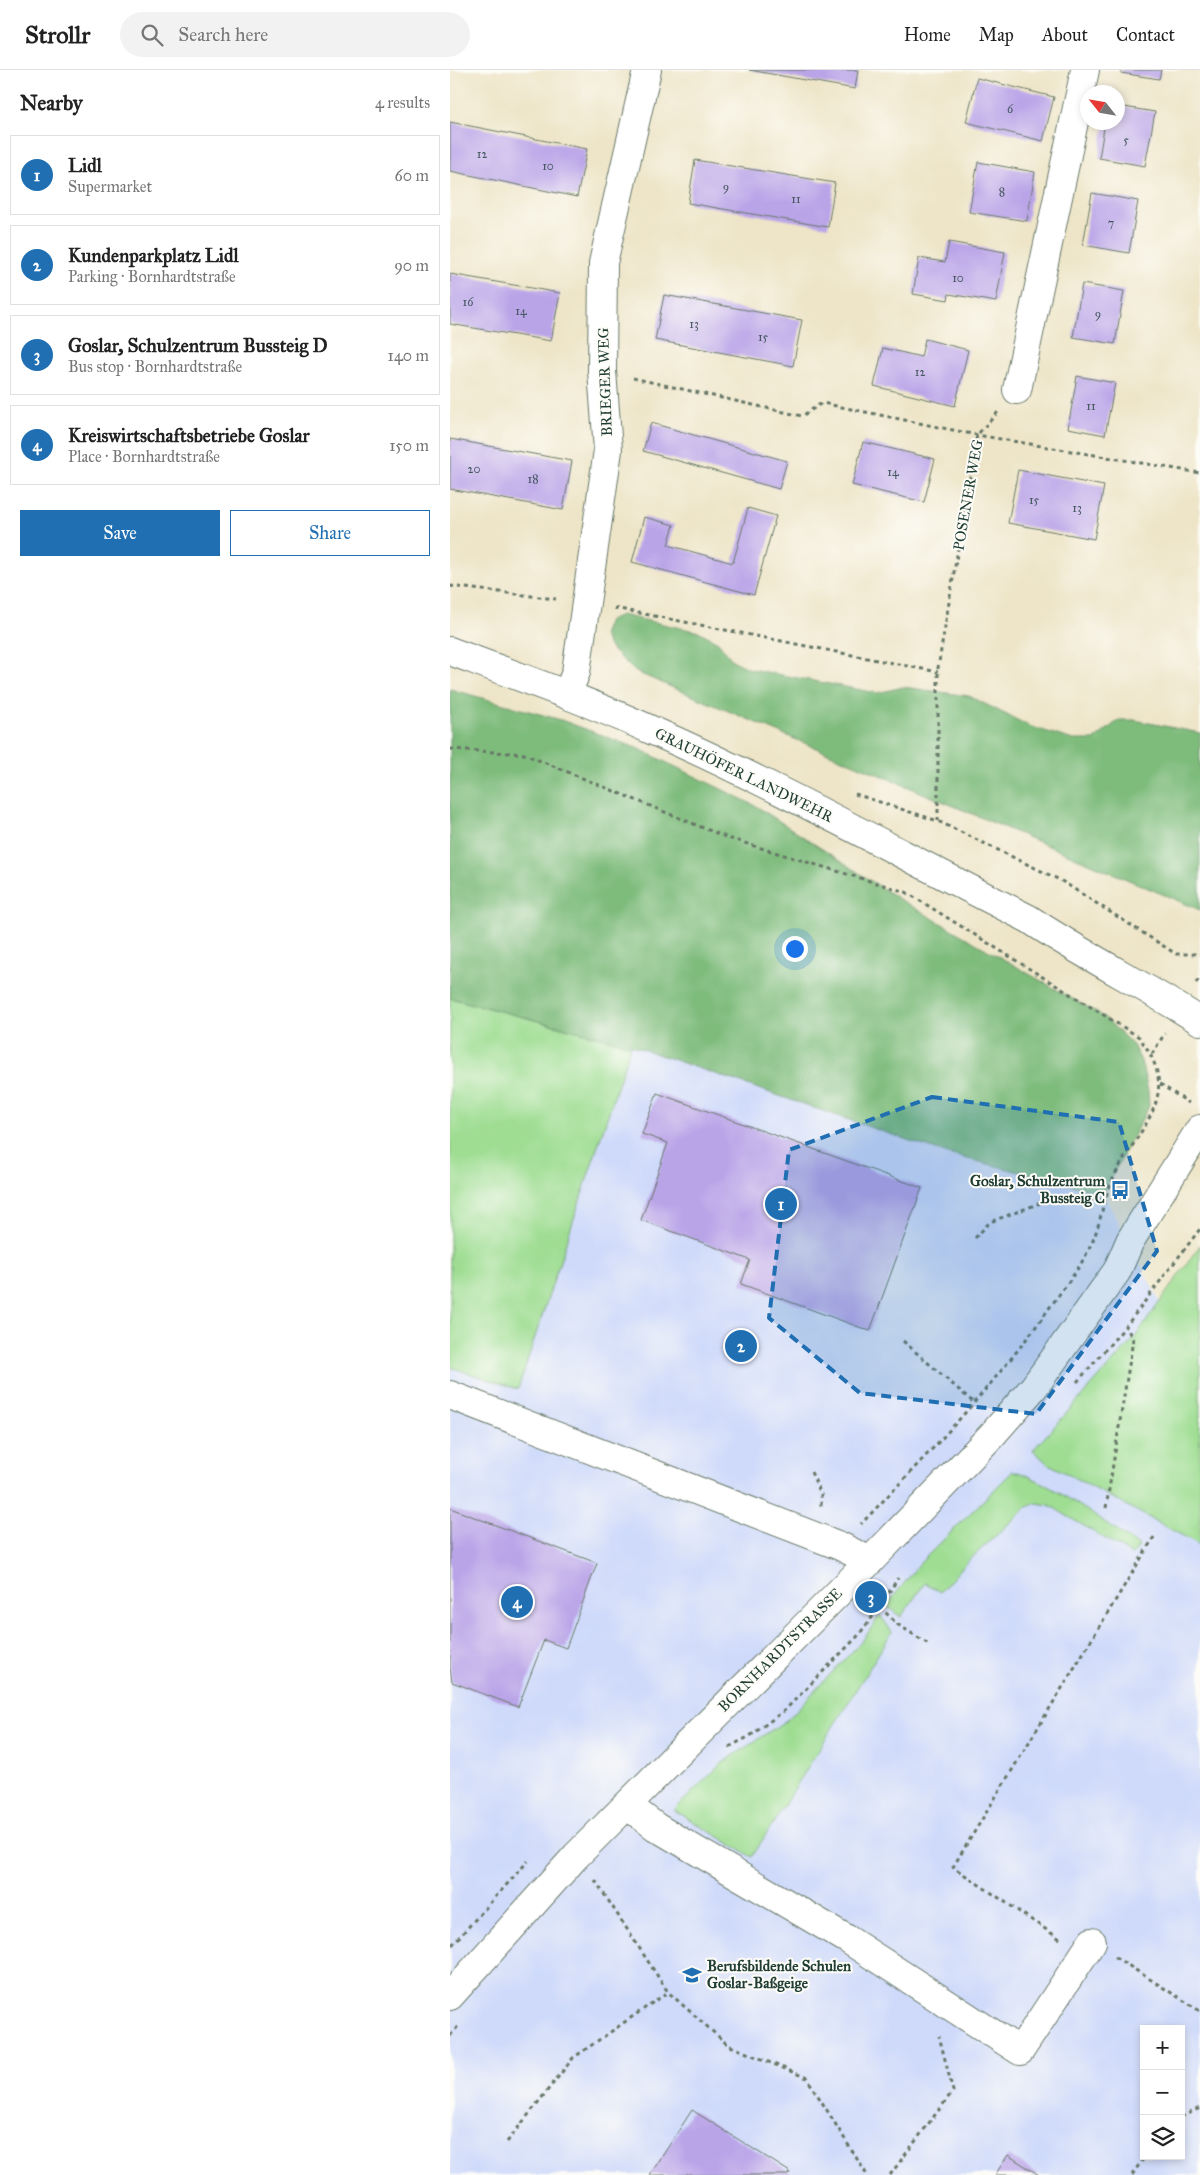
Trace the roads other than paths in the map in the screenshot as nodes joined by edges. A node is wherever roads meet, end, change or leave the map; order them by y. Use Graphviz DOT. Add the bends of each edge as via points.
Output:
graph roads {
  1 [pos="647,70"];
  2 [pos="1085,70"];
  3 [pos="1017,390"];
  4 [pos="450,651"];
  5 [pos="567,695"];
  6 [pos="1029,919"];
  7 [pos="1200,1007"];
  8 [pos="1200,1021"];
  9 [pos="1196,1117"];
  10 [pos="1200,1156"];
  11 [pos="1117,1271"];
  12 [pos="450,1394"];
  13 [pos="870,1561"];
  14 [pos="627,1805"];
  15 [pos="1088,1948"];
  16 [pos="450,1996"];
  1 -- 5 [label="street, BRIEGER WEG" via="603,263 602,371 608,450 576,672"];
  2 -- 3 [label="street"];
  4 -- 5 [label="street, GRAUHÖFER LANDWEHR"];
  5 -- 6 [label="street, GRAUHÖFER LANDWEHR" via="657,732 755,778"];
  6 -- 7 [label="street, GRAUHÖFER LANDWEHR" via="1063,930"];
  6 -- 8 [label="street, GRAUHÖFER LANDWEHR"];
  9 -- 11 [label="street, BORNHARDTSTRASSE"];
  10 -- 11 [label="street, BORNHARDTSTRASSE" via="1141,1249"];
  11 -- 13 [label="street, BORNHARDTSTRASSE" via="1034,1387"];
  12 -- 13 [label="street" via="840,1546"];
  13 -- 14 [label="street, BORNHARDTSTRASSE"];
  14 -- 15 [label="street" via="656,1827 785,1901 1020,2052"];
  14 -- 16 [label="street, BORNHARDTSTRASSE" via="576,1856"];
}
